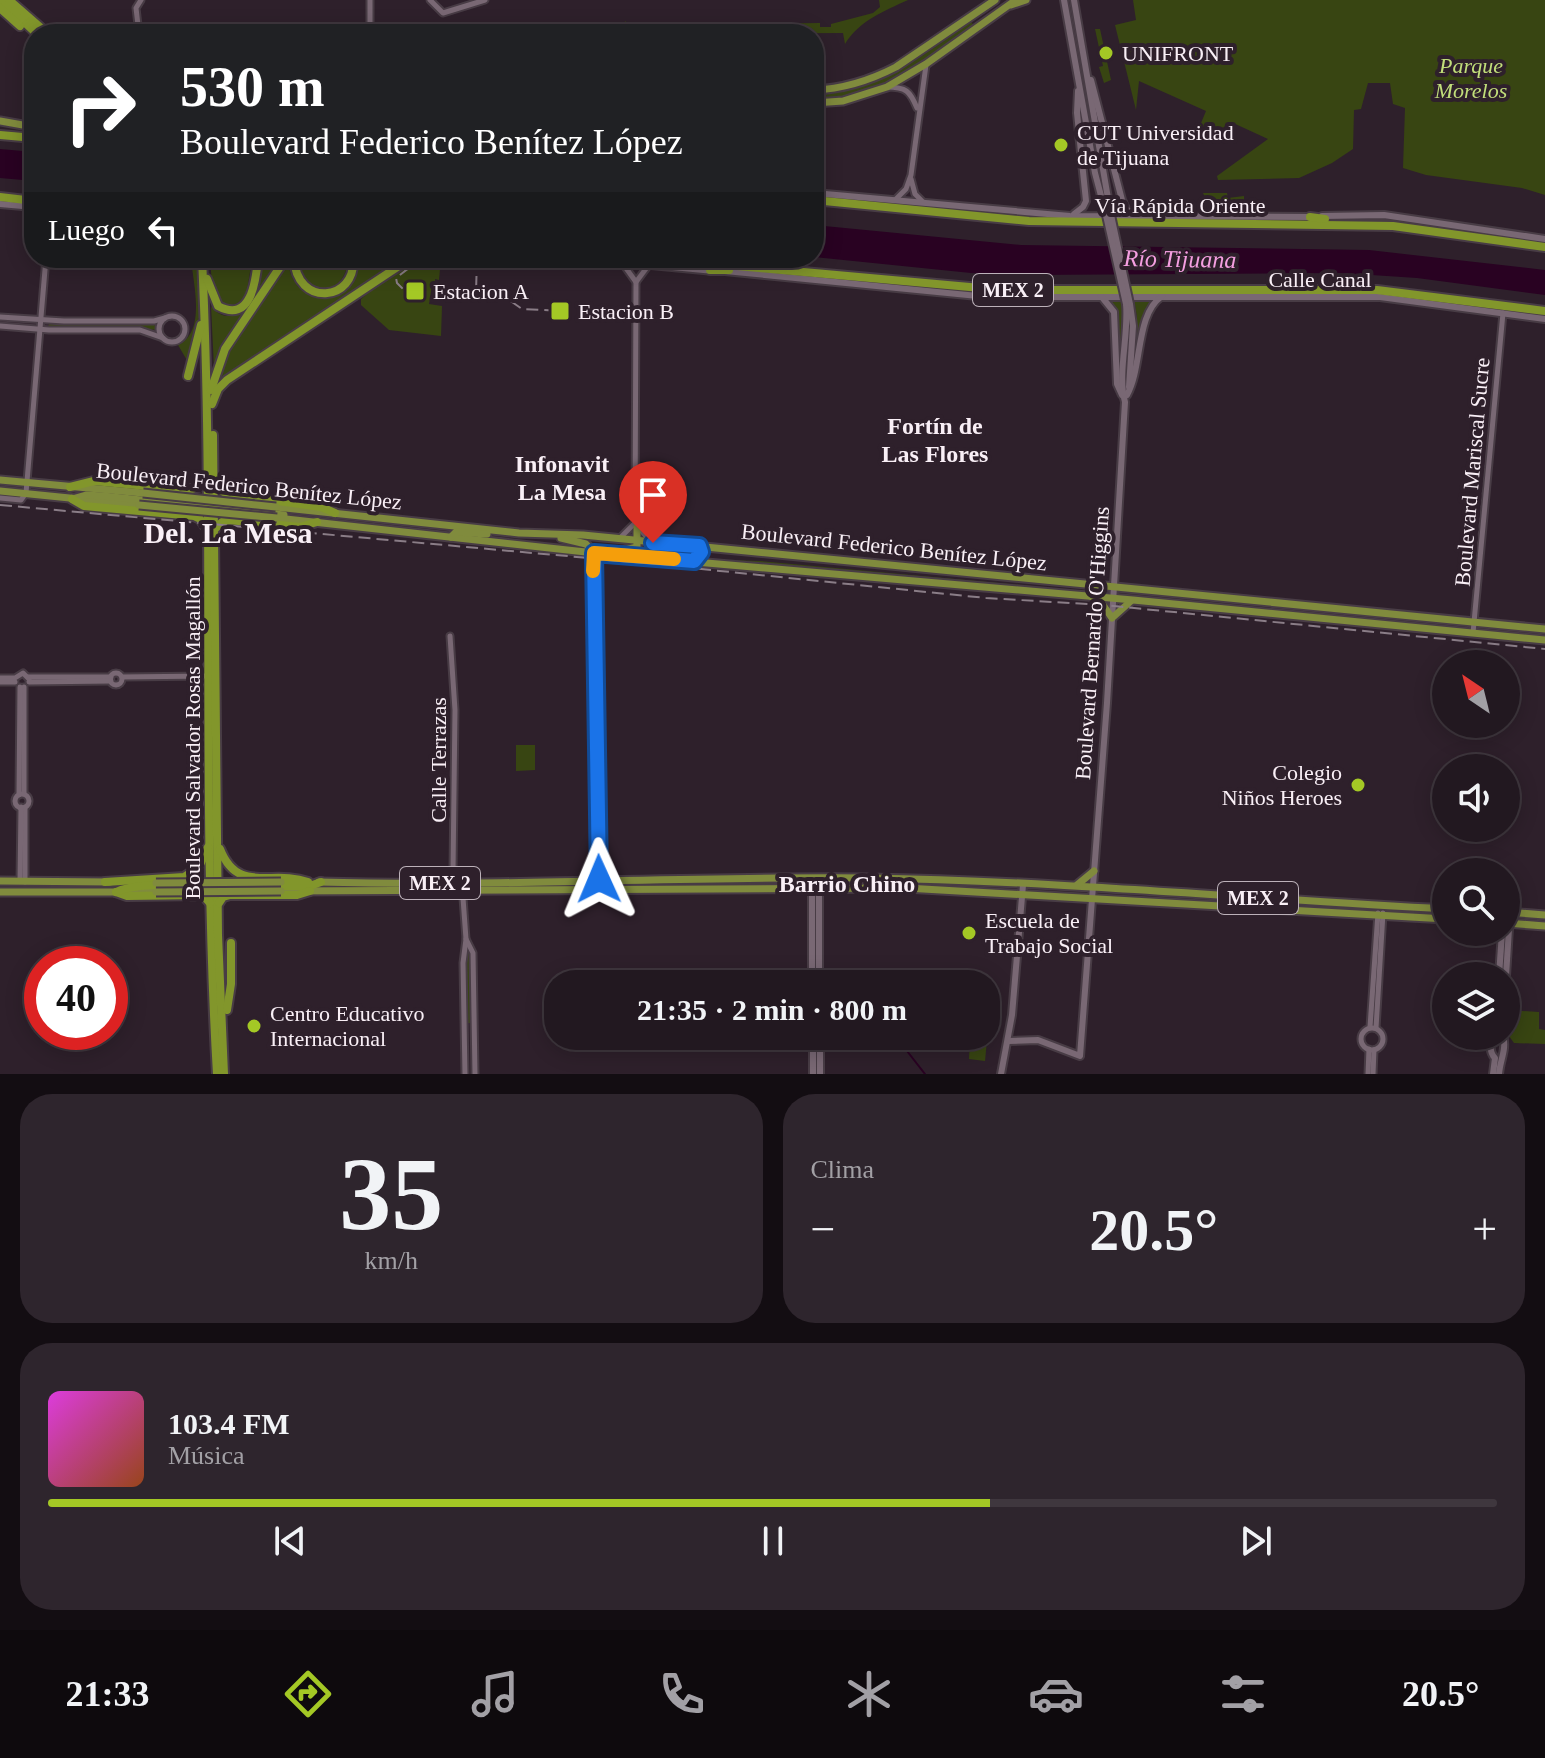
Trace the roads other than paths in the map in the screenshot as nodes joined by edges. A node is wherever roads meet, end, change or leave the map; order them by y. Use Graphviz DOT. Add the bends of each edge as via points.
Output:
graph roads {
  1 [pos="1,0"];
  2 [pos="9,0"];
  3 [pos="141,0"];
  4 [pos="370,0"];
  5 [pos="430,0"];
  6 [pos="485,0"];
  7 [pos="995,0"];
  8 [pos="1026,0"];
  9 [pos="1064,0"];
  10 [pos="1074,0"];
  11 [pos="1013,3"];
  12 [pos="0,8"];
  13 [pos="975,14"];
  14 [pos="24,24"];
  15 [pos="37,24"];
  16 [pos="138,24"];
  17 [pos="370,24"];
  18 [pos="24,27"];
  19 [pos="960,40"];
  20 [pos="926,64"];
  21 [pos="1088,74"];
  22 [pos="1079,79"];
  23 [pos="887,87"];
  24 [pos="824,89"];
  25 [pos="824,102"];
  26 [pos="918,108"];
  27 [pos="0,124"];
  28 [pos="24,128"];
  29 [pos="0,135"];
  30 [pos="24,137"];
  31 [pos="911,175"];
  32 [pos="824,194"];
  33 [pos="0,197"];
  34 [pos="894,200"];
  35 [pos="824,201"];
  36 [pos="24,202"];
  37 [pos="924,202"];
  38 [pos="0,204"];
  39 [pos="24,204"];
  40 [pos="874,206"];
  41 [pos="976,209"];
  42 [pos="1108,210"];
  43 [pos="1070,216"];
  44 [pos="1143,217"];
  45 [pos="1310,217"];
  46 [pos="1393,226"];
  47 [pos="1545,239"];
  48 [pos="1545,247"];
  49 [pos="45,268"];
  50 [pos="204,268"];
  51 [pos="205,268"];
  52 [pos="256,268"];
  53 [pos="279,268"];
  54 [pos="296,268"];
  55 [pos="352,268"];
  56 [pos="396,268"];
  57 [pos="626,268"];
  58 [pos="645,268"];
  59 [pos="695,268"];
  60 [pos="740,268"];
  61 [pos="710,270"];
  62 [pos="771,270"];
  63 [pos="839,275"];
  64 [pos="207,279"];
  65 [pos="636,282"];
  66 [pos="1377,290"];
  67 [pos="926,292"];
  68 [pos="1425,295"];
  69 [pos="1101,296"];
  70 [pos="1162,296"];
  71 [pos="1309,297"];
  72 [pos="1476,309"];
  73 [pos="1545,311"];
  74 [pos="204,313"];
  75 [pos="1503,313"];
  76 [pos="0,317"];
  77 [pos="165,318"];
  78 [pos="1545,319"];
  79 [pos="41,320"];
  80 [pos="0,326"];
  81 [pos="40,330"];
  82 [pos="163,338"];
  83 [pos="188,376"];
  84 [pos="211,390"];
  85 [pos="1125,398"];
  86 [pos="212,404"];
  87 [pos="210,475"];
  88 [pos="0,480"];
  89 [pos="26,483"];
  90 [pos="70,487"];
  91 [pos="189,490"];
  92 [pos="0,491"];
  93 [pos="26,493"];
  94 [pos="0,498"];
  95 [pos="72,499"];
  96 [pos="193,505"];
  97 [pos="210,507"];
  98 [pos="232,509"];
  99 [pos="335,513"];
  100 [pos="347,515"];
  101 [pos="228,520"];
  102 [pos="317,522"];
  103 [pos="635,526"];
  104 [pos="210,531"];
  105 [pos="513,533"];
  106 [pos="548,535"];
  107 [pos="451,537"];
  108 [pos="618,539"];
  109 [pos="634,543"];
  110 [pos="653,543"];
  111 [pos="672,545"];
  112 [pos="699,546"];
  113 [pos="594,553"];
  114 [pos="611,554"];
  115 [pos="694,561"];
  116 [pos="1114,587"];
  117 [pos="1092,597"];
  118 [pos="1113,598"];
  119 [pos="1133,600"];
  120 [pos="1112,618"];
  121 [pos="1474,621"];
  122 [pos="1545,629"];
  123 [pos="1473,633"];
  124 [pos="450,636"];
  125 [pos="1545,640"];
  126 [pos="208,678"];
  127 [pos="0,680"];
  128 [pos="22,682"];
  129 [pos="21,795"];
  130 [pos="23,807"];
  131 [pos="214,841"];
  132 [pos="1094,871"];
  133 [pos="599,879"];
  134 [pos="0,881"];
  135 [pos="22,882"];
  136 [pos="105,882"];
  137 [pos="321,882"];
  138 [pos="816,884"];
  139 [pos="1023,885"];
  140 [pos="156,887"];
  141 [pos="309,887"];
  142 [pos="459,887"];
  143 [pos="1070,887"];
  144 [pos="1093,887"];
  145 [pos="599,891"];
  146 [pos="0,892"];
  147 [pos="116,892"];
  148 [pos="214,893"];
  149 [pos="1023,897"];
  150 [pos="1092,899"];
  151 [pos="1381,905"];
  152 [pos="1432,908"];
  153 [pos="1520,914"];
  154 [pos="1380,915"];
  155 [pos="1545,915"];
  156 [pos="1432,918"];
  157 [pos="1520,924"];
  158 [pos="1545,926"];
  159 [pos="466,939"];
  160 [pos="231,943"];
  161 [pos="813,970"];
  162 [pos="819,970"];
  163 [pos="1373,1028"];
  164 [pos="223,1030"];
  165 [pos="1008,1041"];
  166 [pos="813,1050"];
  167 [pos="820,1050"];
  168 [pos="1371,1050"];
  169 [pos="1491,1050"];
  170 [pos="1503,1050"];
  171 [pos="1497,1059"];
  172 [pos="216,1071"];
  173 [pos="224,1074"];
  174 [pos="465,1074"];
  175 [pos="475,1074"];
  176 [pos="813,1074"];
  177 [pos="820,1074"];
  178 [pos="1001,1074"];
  179 [pos="1371,1074"];
  180 [pos="1496,1074"];
  1 -- 14 [label="highway"];
  2 -- 15 [label="highway"];
  3 -- 16 [label="street"];
  4 -- 17 [label="street"];
  5 -- 6 [label="street" via="443,13"];
  7 -- 13 [label="main road"];
  8 -- 11 [label="main road"];
  9 -- 22 [label="main road, Boulevard Bernardo O'Higgins"];
  10 -- 21 [label="main road, Boulevard Bernardo O'Higgins"];
  11 -- 19 [label="main road"];
  12 -- 18 [label="highway"];
  13 -- 19 [label="main road" via="975,27"];
  13 -- 24 [label="main road" via="879,76"];
  19 -- 20 [label="main road"];
  20 -- 23 [label="main road"];
  20 -- 26 [label="street"];
  21 -- 42 [label="main road, Boulevard Bernardo O'Higgins"];
  21 -- 44 [label="main road" via="1122,200 1126,209"];
  22 -- 42 [label="main road, Boulevard Bernardo O'Higgins" via="1095,173"];
  22 -- 43 [label="main road" via="1086,201"];
  23 -- 25 [label="main road"];
  23 -- 26 [label="street" via="910,91"];
  26 -- 31 [label="street"];
  27 -- 28 [label="main road"];
  29 -- 30 [label="highway"];
  31 -- 34 [label="street" via="904,194"];
  31 -- 37 [label="street" via="915,194"];
  32 -- 34 [label="main road"];
  33 -- 36 [label="highway"];
  34 -- 37 [label="main road"];
  35 -- 40 [label="highway, Vía Rápida Oriente"];
  37 -- 41 [label="main road"];
  38 -- 39 [label="main road"];
  40 -- 41 [label="highway"];
  40 -- 46 [label="highway, Vía Rápida Oriente" via="1029,221"];
  41 -- 43 [label="main road"];
  42 -- 85 [label="main road, Boulevard Bernardo O'Higgins, bridge" via="1133,326"];
  43 -- 44 [label="main road"];
  44 -- 45 [label="main road"];
  45 -- 46 [label="highway"];
  45 -- 47 [label="main road" via="1384,215"];
  46 -- 48 [label="highway, Vía Rápida Oriente"];
  49 -- 79 [label="street"];
  50 -- 74 [label="highway, Boulevard Salvador Rosas Magallón"];
  51 -- 64 [label="highway, Boulevard Salvador Rosas Magallón"];
  52 -- 64 [label="highway" via="249,302 239,309 218,306"];
  53 -- 84 [label="highway" via="225,349"];
  54 -- 55 [label="highway" via="300,282 321,293 345,285"];
  56 -- 86 [label="highway" via="227,380"];
  57 -- 65 [label="street"];
  58 -- 65 [label="street"];
  59 -- 61 [label="main road, Calle Canal"];
  60 -- 62 [label="highway, MEX 2"];
  61 -- 62 [label="highway"];
  61 -- 67 [label="main road, Calle Canal"];
  62 -- 63 [label="highway, MEX 2"];
  63 -- 66 [label="highway, MEX 2" via="1003,290"];
  63 -- 67 [label="highway"];
  64 -- 84 [label="highway, Boulevard Salvador Rosas Magallón"];
  65 -- 103 [label="street"];
  66 -- 68 [label="highway, MEX 2"];
  66 -- 71 [label="highway"];
  67 -- 69 [label="main road, Calle Canal"];
  68 -- 72 [label="highway"];
  68 -- 73 [label="highway, MEX 2"];
  69 -- 70 [label="main road, Calle Canal"];
  69 -- 85 [label="main road" via="1114,312 1117,384"];
  70 -- 71 [label="main road, Calle Canal"];
  70 -- 85 [label="main road" via="1149,307 1135,377"];
  71 -- 72 [label="main road, Calle Canal" via="1380,297"];
  72 -- 75 [label="main road, Calle Canal"];
  74 -- 83 [label="highway"];
  74 -- 87 [label="highway, Boulevard Salvador Rosas Magallón"];
  75 -- 78 [label="main road, Calle Canal"];
  75 -- 121 [label="street, Boulevard Mariscal Sucre"];
  76 -- 79 [label="street"];
  77 -- 79 [label="street"];
  77 -- 82 [label="street" via="159,328"];
  77 -- 82 [label="street" via="179,317 185,331 175,341"];
  79 -- 81 [label="street"];
  80 -- 81 [label="street"];
  81 -- 82 [label="street" via="131,329"];
  81 -- 89 [label="street"];
  84 -- 86 [label="highway, Boulevard Salvador Rosas Magallón"];
  85 -- 116 [label="main road, Boulevard Bernardo O'Higgins"];
  86 -- 87 [label="highway, Boulevard Salvador Rosas Magallón"];
  87 -- 91 [label="highway"];
  87 -- 97 [label="highway, Boulevard Salvador Rosas Magallón"];
  87 -- 99 [label="highway" via="227,494"];
  88 -- 89 [label="main road, Boulevard Federico Benítez López"];
  89 -- 90 [label="main road, Boulevard Federico Benítez López"];
  89 -- 93 [label="street"];
  90 -- 91 [label="highway" via="94,481"];
  90 -- 99 [label="main road, Boulevard Federico Benítez López, bridge"];
  91 -- 96 [label="highway" via="201,497"];
  92 -- 93 [label="main road, Boulevard Federico Benítez López"];
  93 -- 94 [label="street" via="21,500"];
  93 -- 95 [label="main road, Boulevard Federico Benítez López"];
  95 -- 96 [label="main road" via="86,495"];
  95 -- 102 [label="main road, Boulevard Federico Benítez López, bridge"];
  95 -- 104 [label="highway" via="84,506 194,516"];
  96 -- 97 [label="main road"];
  97 -- 98 [label="main road"];
  97 -- 104 [label="highway, Boulevard Salvador Rosas Magallón"];
  98 -- 100 [label="main road" via="314,518"];
  98 -- 101 [label="highway" via="223,512"];
  99 -- 100 [label="main road, Boulevard Federico Benítez López"];
  100 -- 105 [label="main road, Boulevard Federico Benítez López"];
  101 -- 102 [label="highway" via="300,527"];
  101 -- 104 [label="highway"];
  102 -- 107 [label="main road, Boulevard Federico Benítez López"];
  103 -- 108 [label="street"];
  103 -- 109 [label="main road"];
  103 -- 110 [label="street"];
  104 -- 126 [label="highway, Boulevard Salvador Rosas Magallón"];
  104 -- 131 [label="highway, Boulevard Salvador Rosas Magallón"];
  105 -- 106 [label="main road, Boulevard Federico Benítez López"];
  105 -- 107 [label="main road" via="456,532"];
  106 -- 108 [label="main road, Boulevard Federico Benítez López"];
  106 -- 113 [label="main road" via="586,544"];
  107 -- 113 [label="main road, Boulevard Federico Benítez López"];
  108 -- 109 [label="main road, Boulevard Federico Benítez López"];
  109 -- 110 [label="main road, Boulevard Federico Benítez López"];
  109 -- 111 [label="main road"];
  109 -- 113 [label="main road" via="603,543"];
  109 -- 114 [label="main road" via="635,549"];
  110 -- 111 [label="main road, Boulevard Federico Benítez López"];
  111 -- 112 [label="main road, Boulevard Federico Benítez López"];
  112 -- 115 [label="main road"];
  112 -- 116 [label="main road, Boulevard Federico Benítez López"];
  113 -- 114 [label="main road, Boulevard Federico Benítez López"];
  113 -- 133 [label="street"];
  114 -- 115 [label="main road, Boulevard Federico Benítez López"];
  115 -- 117 [label="main road, Boulevard Federico Benítez López"];
  116 -- 118 [label="main road, Boulevard Bernardo O'Higgins"];
  116 -- 121 [label="main road, Boulevard Federico Benítez López"];
  117 -- 118 [label="main road, Boulevard Federico Benítez López"];
  117 -- 120 [label="main road"];
  118 -- 119 [label="main road, Boulevard Federico Benítez López"];
  118 -- 120 [label="main road, Boulevard Bernardo O'Higgins"];
  119 -- 120 [label="main road"];
  119 -- 123 [label="main road, Boulevard Federico Benítez López"];
  120 -- 132 [label="main road, Boulevard Bernardo O'Higgins"];
  121 -- 122 [label="main road, Boulevard Federico Benítez López"];
  121 -- 123 [label="street, Boulevard Mariscal Sucre"];
  123 -- 125 [label="main road, Boulevard Federico Benítez López"];
  124 -- 142 [label="street, Calle Terrazas" via="455,710 453,871"];
  126 -- 128 [label="street" via="122,679 118,685 111,679"];
  126 -- 131 [label="highway, Boulevard Salvador Rosas Magallón"];
  127 -- 128 [label="street"];
  128 -- 129 [label="street"];
  129 -- 130 [label="street" via="16,803"];
  129 -- 130 [label="street" via="29,801"];
  130 -- 135 [label="street"];
  131 -- 136 [label="highway" via="190,874"];
  131 -- 141 [label="highway" via="241,876 296,878"];
  131 -- 148 [label="highway, Boulevard Salvador Rosas Magallón"];
  132 -- 143 [label="main road"];
  132 -- 144 [label="main road, Boulevard Bernardo O'Higgins"];
  133 -- 138 [label="main road, MEX 2"];
  133 -- 142 [label="main road, MEX 2"];
  133 -- 145 [label="street"];
  134 -- 135 [label="main road, MEX 2"];
  135 -- 136 [label="main road, MEX 2"];
  136 -- 140 [label="main road, MEX 2"];
  137 -- 141 [label="main road, MEX 2"];
  137 -- 142 [label="main road, MEX 2"];
  137 -- 148 [label="highway"];
  138 -- 139 [label="main road, MEX 2" via="958,880"];
  138 -- 145 [label="main road, MEX 2"];
  138 -- 149 [label="main road, MEX 2"];
  138 -- 161 [label="main road"];
  138 -- 162 [label="main road"];
  139 -- 143 [label="main road, MEX 2"];
  139 -- 149 [label="main road"];
  140 -- 141 [label="main road, MEX 2, bridge"];
  140 -- 147 [label="main road, MEX 2"];
  141 -- 142 [label="main road, MEX 2"];
  141 -- 148 [label="highway" via="297,895"];
  142 -- 145 [label="main road, MEX 2"];
  142 -- 159 [label="street, Calle Terrazas"];
  143 -- 144 [label="main road, MEX 2"];
  144 -- 150 [label="main road, Boulevard Bernardo O'Higgins"];
  144 -- 151 [label="main road, MEX 2"];
  146 -- 147 [label="main road, MEX 2"];
  147 -- 148 [label="highway"];
  147 -- 148 [label="highway" via="145,887"];
  148 -- 164 [label="highway, Boulevard Salvador Rosas Magallón"];
  148 -- 172 [label="highway, Boulevard Salvador Rosas Magallón"];
  149 -- 150 [label="main road, MEX 2"];
  149 -- 165 [label="main road"];
  150 -- 154 [label="main road, MEX 2"];
  150 -- 165 [label="main road, Boulevard Bernardo O'Higgins" via="1080,1056 1038,1040"];
  151 -- 152 [label="main road, MEX 2"];
  151 -- 154 [label="street"];
  153 -- 155 [label="main road"];
  154 -- 156 [label="main road, MEX 2"];
  154 -- 163 [label="street"];
  157 -- 158 [label="main road"];
  159 -- 174 [label="street"];
  159 -- 175 [label="street" via="473,953"];
  160 -- 164 [label="highway"];
  163 -- 168 [label="street" via="1361,1038"];
  163 -- 168 [label="street" via="1383,1040"];
  164 -- 173 [label="highway, Boulevard Salvador Rosas Magallón"];
  165 -- 178 [label="main road"];
  166 -- 176 [label="main road"];
  167 -- 177 [label="main road"];
  168 -- 179 [label="street"];
  169 -- 171 [label="main road"];
  170 -- 171 [label="main road"];
  171 -- 180 [label="main road"];
}
